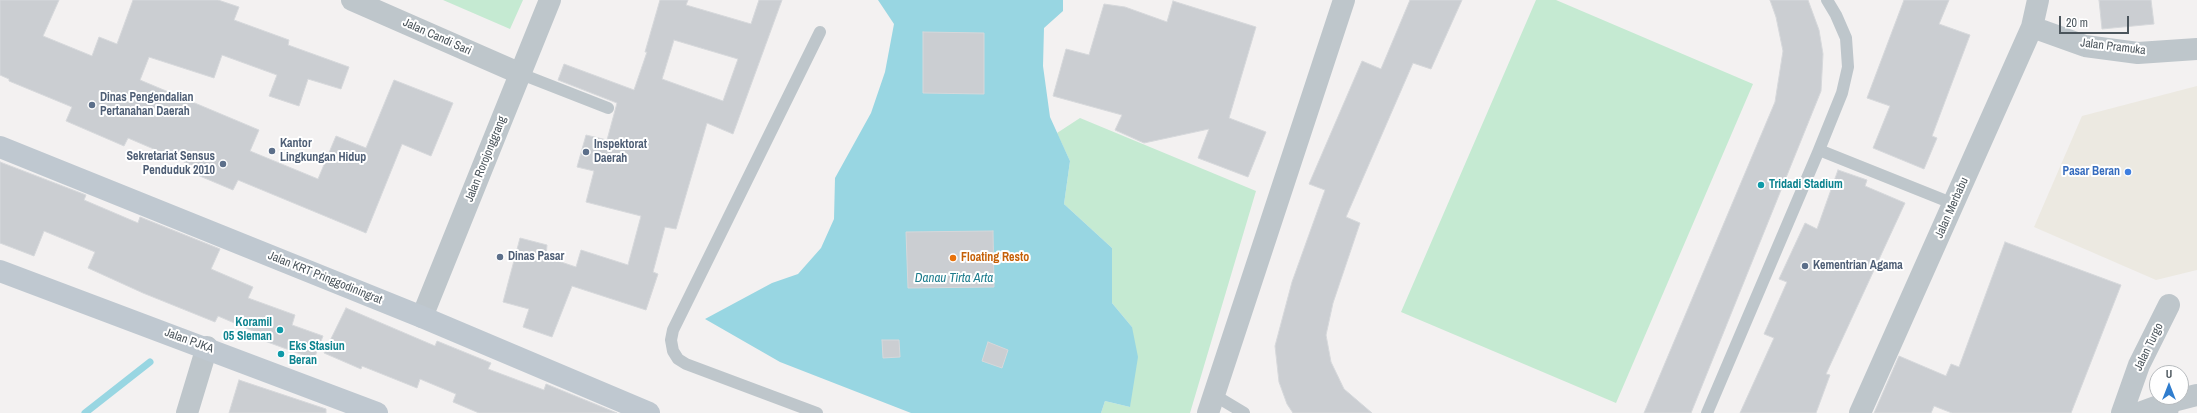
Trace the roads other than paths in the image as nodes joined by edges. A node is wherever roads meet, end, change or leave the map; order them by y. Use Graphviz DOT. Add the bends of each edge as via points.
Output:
graph roads {
  1 [pos="352,0"];
  2 [pos="550,0"];
  3 [pos="1344,0"];
  4 [pos="1827,0"];
  5 [pos="2038,0"];
  6 [pos="2032,27"];
  7 [pos="820,32"];
  8 [pos="2197,49"];
  9 [pos="521,74"];
  10 [pos="608,108"];
  11 [pos="0,147"];
  12 [pos="1819,150"];
  13 [pos="1954,204"];
  14 [pos="0,271"];
  15 [pos="2169,305"];
  16 [pos="422,317"];
  17 [pos="207,347"];
  18 [pos="2197,395"];
  19 [pos="1211,404"];
  20 [pos="2168,408"];
  21 [pos="187,413"];
  22 [pos="377,413"];
  23 [pos="649,413"];
  24 [pos="817,413"];
  25 [pos="1244,413"];
  26 [pos="1707,413"];
  27 [pos="1860,413"];
  28 [pos="2122,413"];
  29 [pos="2138,413"];
  1 -- 9 [label="street, Jalan Candi Sari"];
  2 -- 9 [label="street, Jalan Rorojonggrang"];
  3 -- 19 [label="street"];
  4 -- 12 [label="lane" via="1846,38 1848,67 1842,93"];
  5 -- 6 [label="street, Jalan Merbabu"];
  6 -- 8 [label="street, Jalan Pramuka" via="2085,46 2138,53"];
  6 -- 13 [label="street, Jalan Merbabu"];
  7 -- 24 [label="lane" via="673,330 671,340 672,350 678,359 686,364"];
  9 -- 10 [label="lane"];
  9 -- 16 [label="street, Jalan Rorojonggrang"];
  11 -- 16 [label="main road, Jalan KRT Pringgodiningrat"];
  12 -- 13 [label="lane"];
  12 -- 26 [label="lane"];
  13 -- 27 [label="street, Jalan Merbabu"];
  14 -- 17 [label="main road, Jalan PJKA"];
  15 -- 28 [label="street, Jalan Turgo" via="2139,365"];
  16 -- 23 [label="main road, Jalan KRT Pringgodiningrat"];
  17 -- 21 [label="street"];
  17 -- 22 [label="main road, Jalan PJKA"];
  18 -- 20 [label="street"];
  19 -- 25 [label="lane"];
  20 -- 29 [label="street"];
}
